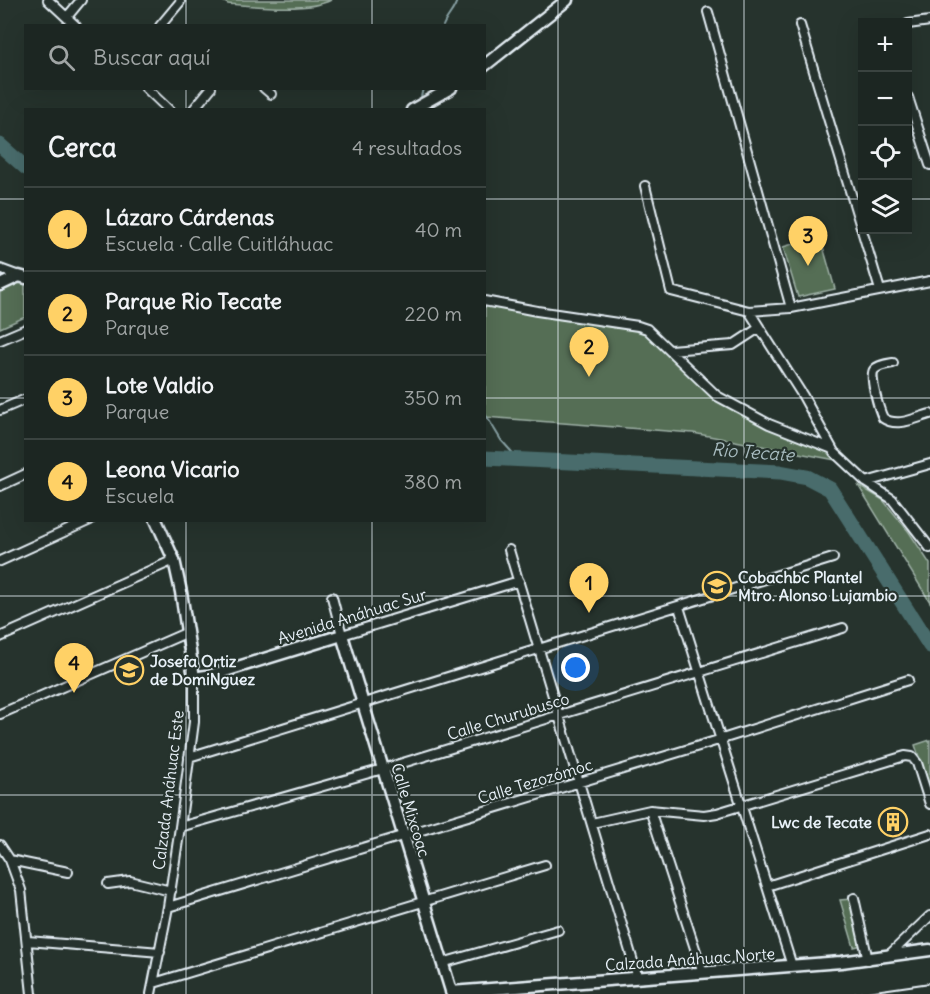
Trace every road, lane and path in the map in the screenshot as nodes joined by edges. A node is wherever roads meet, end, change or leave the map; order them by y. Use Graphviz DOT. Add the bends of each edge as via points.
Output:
graph roads {
  1 [pos="48,0"];
  2 [pos="81,0"];
  3 [pos="567,0"];
  4 [pos="180,2"];
  5 [pos="708,12"];
  6 [pos="67,17"];
  7 [pos="930,21"];
  8 [pos="912,23"];
  9 [pos="74,24"];
  10 [pos="162,24"];
  11 [pos="800,25"];
  12 [pos="486,64"];
  13 [pos="148,90"];
  14 [pos="209,90"];
  15 [pos="266,90"];
  16 [pos="447,90"];
  17 [pos="271,94"];
  18 [pos="167,108"];
  19 [pos="195,108"];
  20 [pos="416,108"];
  21 [pos="912,108"];
  22 [pos="927,147"];
  23 [pos="930,165"];
  24 [pos="645,186"];
  25 [pos="0,269"];
  26 [pos="22,277"];
  27 [pos="930,281"];
  28 [pos="0,285"];
  29 [pos="880,290"];
  30 [pos="486,301"];
  31 [pos="791,308"];
  32 [pos="749,311"];
  33 [pos="759,328"];
  34 [pos="24,330"];
  35 [pos="0,340"];
  36 [pos="670,350"];
  37 [pos="893,363"];
  38 [pos="24,400"];
  39 [pos="0,410"];
  40 [pos="930,414"];
  41 [pos="830,448"];
  42 [pos="930,464"];
  43 [pos="24,475"];
  44 [pos="866,482"];
  45 [pos="0,486"];
  46 [pos="86,522"];
  47 [pos="157,522"];
  48 [pos="927,539"];
  49 [pos="930,548"];
  50 [pos="509,550"];
  51 [pos="832,558"];
  52 [pos="174,560"];
  53 [pos="0,561"];
  54 [pos="519,580"];
  55 [pos="332,597"];
  56 [pos="679,607"];
  57 [pos="843,628"];
  58 [pos="188,632"];
  59 [pos="342,635"];
  60 [pos="0,637"];
  61 [pos="539,648"];
  62 [pos="699,672"];
  63 [pos="194,678"];
  64 [pos="908,680"];
  65 [pos="364,701"];
  66 [pos="0,714"];
  67 [pos="559,714"];
  68 [pos="722,739"];
  69 [pos="189,756"];
  70 [pos="383,769"];
  71 [pos="579,781"];
  72 [pos="930,804"];
  73 [pos="741,806"];
  74 [pos="650,810"];
  75 [pos="592,823"];
  76 [pos="180,828"];
  77 [pos="930,834"];
  78 [pos="403,835"];
  79 [pos="0,845"];
  80 [pos="10,860"];
  81 [pos="545,865"];
  82 [pos="68,872"];
  83 [pos="108,884"];
  84 [pos="767,886"];
  85 [pos="171,891"];
  86 [pos="854,898"];
  87 [pos="423,901"];
  88 [pos="168,907"];
  89 [pos="930,916"];
  90 [pos="558,930"];
  91 [pos="28,941"];
  92 [pos="930,950"];
  93 [pos="159,952"];
  94 [pos="886,957"];
  95 [pos="868,960"];
  96 [pos="442,963"];
  97 [pos="792,966"];
  98 [pos="703,973"];
  99 [pos="638,978"];
  100 [pos="154,983"];
  101 [pos="452,993"];
  102 [pos="32,994"];
  103 [pos="151,994"];
  1 -- 6 [label="street"];
  2 -- 6 [label="street"];
  3 -- 12 [label="main road"];
  4 -- 10 [label="street"];
  5 -- 31 [label="street"];
  6 -- 9 [label="street"];
  7 -- 8 [label="street"];
  11 -- 29 [label="street"];
  13 -- 18 [label="street"];
  14 -- 19 [label="street"];
  15 -- 17 [label="street"];
  16 -- 20 [label="main road"];
  21 -- 22 [label="street"];
  22 -- 23 [label="street"];
  24 -- 32 [label="street" via="671,291"];
  25 -- 26 [label="street"];
  26 -- 28 [label="main road"];
  27 -- 29 [label="street"];
  29 -- 31 [label="street"];
  30 -- 36 [label="street" via="638,326"];
  31 -- 32 [label="street"];
  32 -- 33 [label="street"];
  33 -- 36 [label="street" via="733,345"];
  33 -- 41 [label="street" via="803,396"];
  34 -- 35 [label="street"];
  36 -- 41 [label="street" via="717,396 770,424"];
  37 -- 40 [label="street" via="874,369 872,376 883,418 892,423"];
  38 -- 39 [label="street"];
  41 -- 44 [label="street"];
  42 -- 44 [label="street"];
  43 -- 45 [label="street"];
  44 -- 48 [label="street" via="892,499"];
  46 -- 53 [label="street"];
  47 -- 52 [label="main road, Calzada Anáhuac Este"];
  48 -- 49 [label="street"];
  50 -- 54 [label="street"];
  51 -- 56 [label="street"];
  52 -- 58 [label="main road, Calzada Anáhuac Este"];
  52 -- 60 [label="street"];
  54 -- 59 [label="street, Avenida Anáhuac Sur"];
  54 -- 61 [label="street"];
  55 -- 59 [label="street"];
  56 -- 61 [label="street"];
  56 -- 62 [label="street"];
  57 -- 62 [label="street, Calle Churubusco"];
  58 -- 63 [label="main road, Calzada Anáhuac Este"];
  58 -- 66 [label="street"];
  59 -- 63 [label="main road, Avenida Anáhuac Sur"];
  59 -- 65 [label="main road, Calle Mixcoac"];
  61 -- 65 [label="street"];
  61 -- 67 [label="street"];
  62 -- 67 [label="street, Calle Churubusco"];
  62 -- 68 [label="street"];
  63 -- 69 [label="street, Calzada Anáhuac Este"];
  64 -- 68 [label="street, Calle Tezozómoc"];
  65 -- 69 [label="street"];
  65 -- 70 [label="main road, Calle Mixcoac"];
  67 -- 70 [label="street, Calle Churubusco"];
  67 -- 71 [label="street"];
  68 -- 71 [label="street, Calle Tezozómoc"];
  68 -- 73 [label="street"];
  69 -- 76 [label="street, Calzada Anáhuac Este"];
  70 -- 76 [label="street, Calle Churubusco"];
  70 -- 78 [label="main road, Calle Mixcoac"];
  71 -- 75 [label="street"];
  71 -- 78 [label="street, Calle Tezozómoc"];
  72 -- 73 [label="street" via="917,763 905,756"];
  73 -- 74 [label="street" via="704,815"];
  73 -- 84 [label="street"];
  74 -- 75 [label="street"];
  74 -- 98 [label="street"];
  75 -- 99 [label="street"];
  76 -- 85 [label="street, Calzada Anáhuac Este"];
  77 -- 84 [label="street"];
  78 -- 87 [label="main road, Calle Mixcoac"];
  78 -- 88 [label="street, Calle Tezozómoc"];
  79 -- 80 [label="street"];
  80 -- 82 [label="street"];
  80 -- 91 [label="street" via="21,890"];
  81 -- 87 [label="street"];
  83 -- 85 [label="street" via="130,881"];
  84 -- 97 [label="street"];
  85 -- 88 [label="street, Calzada Anáhuac Este"];
  86 -- 95 [label="street"];
  87 -- 96 [label="main road, Calle Mixcoac"];
  87 -- 100 [label="street"];
  88 -- 93 [label="street, Calzada Anáhuac Este"];
  89 -- 94 [label="street"];
  90 -- 96 [label="street"];
  91 -- 93 [label="street"];
  91 -- 102 [label="street"];
  92 -- 94 [label="main road, Calzada Anáhuac Norte"];
  93 -- 100 [label="street, Calzada Anáhuac Este"];
  94 -- 95 [label="main road, Calzada Anáhuac Norte"];
  95 -- 97 [label="main road, Calzada Anáhuac Norte"];
  96 -- 101 [label="main road, Calle Mixcoac"];
  97 -- 98 [label="main road, Calzada Anáhuac Norte"];
  98 -- 99 [label="main road, Calzada Anáhuac Norte"];
  99 -- 101 [label="main road, Calzada Anáhuac Norte"];
  100 -- 103 [label="street, Calzada Anáhuac Este"];
}
